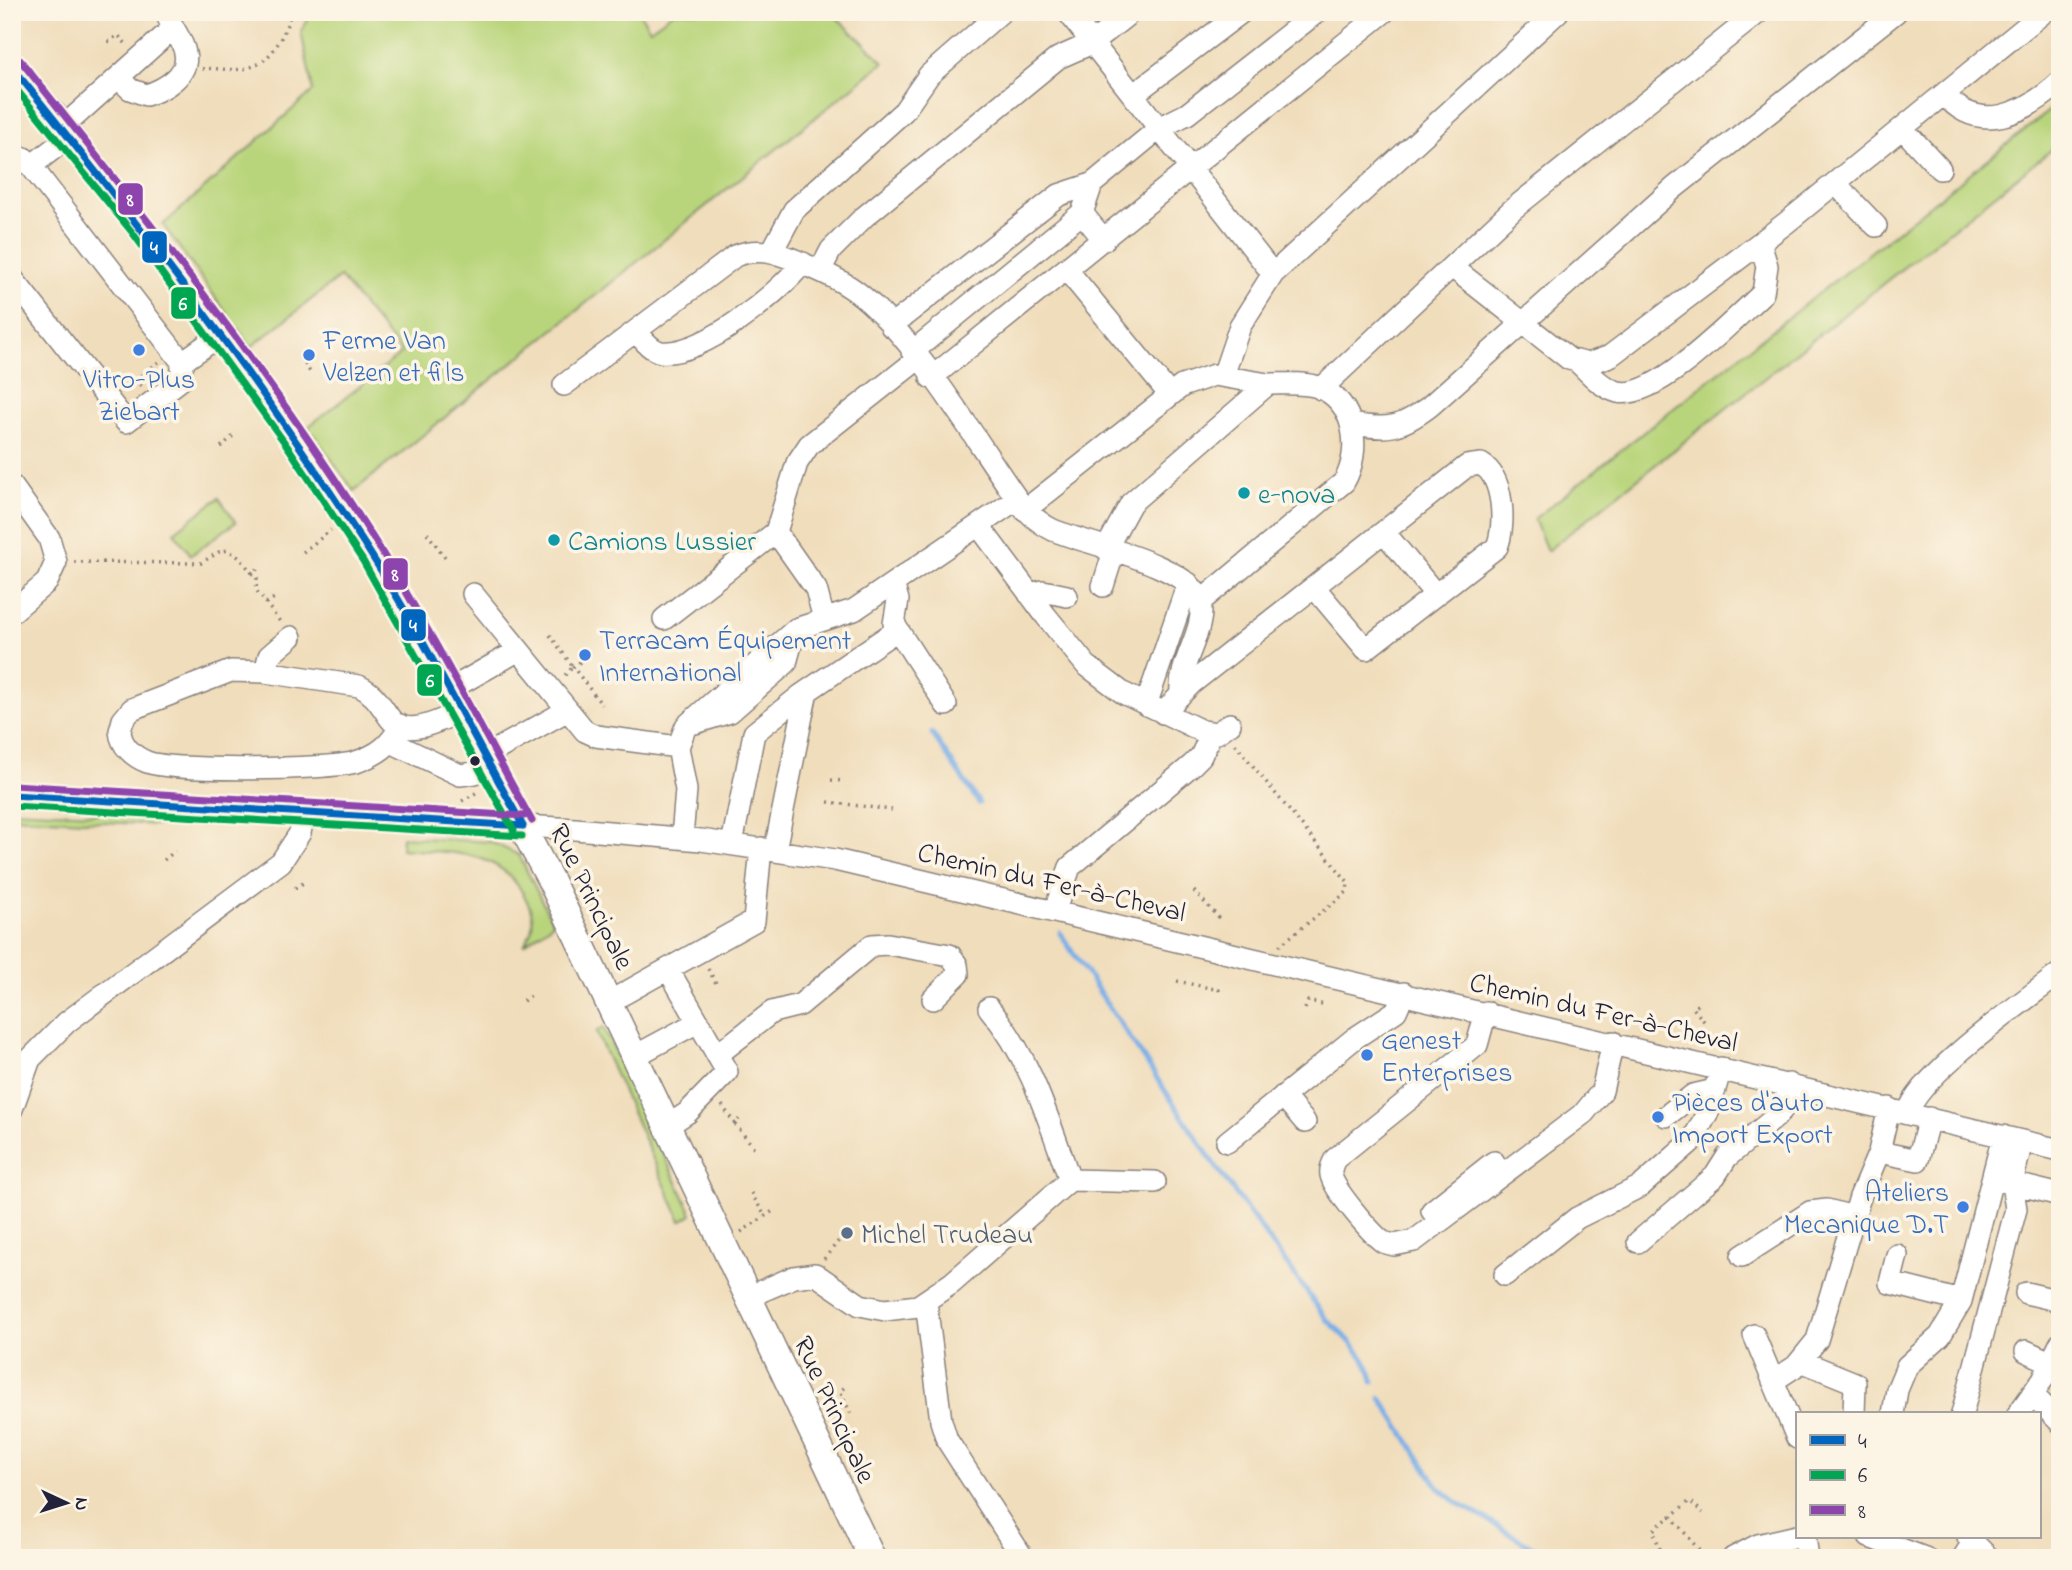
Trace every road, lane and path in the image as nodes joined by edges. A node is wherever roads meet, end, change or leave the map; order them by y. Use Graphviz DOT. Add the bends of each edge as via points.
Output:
graph roads {
  1 [pos="291,12"];
  2 [pos="1001,12"];
  3 [pos="1068,12"];
  4 [pos="1131,12"];
  5 [pos="1242,12"];
  6 [pos="1317,12"];
  7 [pos="1384,12"];
  8 [pos="1558,12"];
  9 [pos="1759,12"];
  10 [pos="1896,12"];
  11 [pos="2044,12"];
  12 [pos="169,21"];
  13 [pos="1093,43"];
  14 [pos="179,74"];
  15 [pos="15,75"];
  16 [pos="118,78"];
  17 [pos="2060,82"];
  18 [pos="1944,93"];
  19 [pos="1134,94"];
  20 [pos="1161,127"];
  21 [pos="1902,128"];
  22 [pos="66,132"];
  23 [pos="12,153"];
  24 [pos="32,166"];
  25 [pos="1193,167"];
  26 [pos="1940,169"];
  27 [pos="1835,183"];
  28 [pos="1092,184"];
  29 [pos="1082,213"];
  30 [pos="1875,226"];
  31 [pos="1104,240"];
  32 [pos="1759,243"];
  33 [pos="771,253"];
  34 [pos="811,267"];
  35 [pos="1452,268"];
  36 [pos="1067,270"];
  37 [pos="1273,274"];
  38 [pos="12,278"];
  39 [pos="1525,323"];
  40 [pos="891,326"];
  41 [pos="636,331"];
  42 [pos="222,334"];
  43 [pos="915,355"];
  44 [pos="304,359"];
  45 [pos="158,362"];
  46 [pos="182,362"];
  47 [pos="1579,363"];
  48 [pos="312,375"];
  49 [pos="1223,376"];
  50 [pos="931,378"];
  51 [pos="136,379"];
  52 [pos="1268,384"];
  53 [pos="564,385"];
  54 [pos="1321,389"];
  55 [pos="1170,395"];
  56 [pos="1351,424"];
  57 [pos="233,436"];
  58 [pos="220,447"];
  59 [pos="12,486"];
  60 [pos="1021,505"];
  61 [pos="979,526"];
  62 [pos="334,527"];
  63 [pos="776,532"];
  64 [pos="1384,532"];
  65 [pos="427,533"];
  66 [pos="1110,550"];
  67 [pos="303,552"];
  68 [pos="189,556"];
  69 [pos="448,561"];
  70 [pos="68,562"];
  71 [pos="188,563"];
  72 [pos="259,568"];
  73 [pos="253,573"];
  74 [pos="262,574"];
  75 [pos="257,578"];
  76 [pos="1188,583"];
  77 [pos="893,584"];
  78 [pos="1102,586"];
  79 [pos="1314,587"];
  80 [pos="473,594"];
  81 [pos="1029,594"];
  82 [pos="1436,595"];
  83 [pos="1067,596"];
  84 [pos="276,597"];
  85 [pos="1200,602"];
  86 [pos="266,603"];
  87 [pos="12,612"];
  88 [pos="664,619"];
  89 [pos="824,619"];
  90 [pos="897,630"];
  91 [pos="288,633"];
  92 [pos="550,635"];
  93 [pos="519,650"];
  94 [pos="580,662"];
  95 [pos="573,667"];
  96 [pos="265,672"];
  97 [pos="807,691"];
  98 [pos="1181,694"];
  99 [pos="455,700"];
  100 [pos="602,705"];
  101 [pos="946,705"];
  102 [pos="1154,709"];
  103 [pos="568,710"];
  104 [pos="1222,729"];
  105 [pos="395,733"];
  106 [pos="678,747"];
  107 [pos="487,759"];
  108 [pos="831,780"];
  109 [pos="845,781"];
  110 [pos="12,795"];
  111 [pos="860,797"];
  112 [pos="828,802"];
  113 [pos="860,806"];
  114 [pos="892,810"];
  115 [pos="304,813"];
  116 [pos="523,826"];
  117 [pos="682,838"];
  118 [pos="732,844"];
  119 [pos="768,849"];
  120 [pos="175,851"];
  121 [pos="163,860"];
  122 [pos="305,881"];
  123 [pos="295,888"];
  124 [pos="1194,891"];
  125 [pos="1055,910"];
  126 [pos="1219,918"];
  127 [pos="1266,960"];
  128 [pos="668,969"];
  129 [pos="2060,973"];
  130 [pos="1177,981"];
  131 [pos="1219,993"];
  132 [pos="1404,993"];
  133 [pos="530,996"];
  134 [pos="933,999"];
  135 [pos="523,1002"];
  136 [pos="609,1002"];
  137 [pos="1326,1005"];
  138 [pos="1698,1005"];
  139 [pos="989,1008"];
  140 [pos="1305,1010"];
  141 [pos="1486,1012"];
  142 [pos="698,1023"];
  143 [pos="1707,1024"];
  144 [pos="1613,1042"];
  145 [pos="717,1055"];
  146 [pos="635,1056"];
  147 [pos="1721,1068"];
  148 [pos="1789,1084"];
  149 [pos="1715,1090"];
  150 [pos="1283,1096"];
  151 [pos="721,1105"];
  152 [pos="12,1109"];
  153 [pos="1899,1110"];
  154 [pos="1666,1116"];
  155 [pos="1929,1118"];
  156 [pos="739,1119"];
  157 [pos="1305,1122"];
  158 [pos="735,1124"];
  159 [pos="667,1126"];
  160 [pos="2013,1139"];
  161 [pos="1227,1142"];
  162 [pos="755,1149"];
  163 [pos="2060,1150"];
  164 [pos="1879,1152"];
  165 [pos="1494,1162"];
  166 [pos="1070,1180"];
  167 [pos="2003,1181"];
  168 [pos="1155,1182"];
  169 [pos="751,1193"];
  170 [pos="2060,1195"];
  171 [pos="776,1209"];
  172 [pos="765,1216"];
  173 [pos="1853,1217"];
  174 [pos="741,1232"];
  175 [pos="840,1239"];
  176 [pos="1638,1242"];
  177 [pos="834,1244"];
  178 [pos="1389,1244"];
  179 [pos="1897,1255"];
  180 [pos="1742,1256"];
  181 [pos="1505,1275"];
  182 [pos="2026,1293"];
  183 [pos="748,1297"];
  184 [pos="1961,1301"];
  185 [pos="2060,1301"];
  186 [pos="926,1302"];
  187 [pos="1754,1335"];
  188 [pos="2026,1351"];
  189 [pos="2056,1353"];
  190 [pos="1801,1361"];
  191 [pos="1773,1381"];
  192 [pos="844,1388"];
  193 [pos="2032,1394"];
  194 [pos="1854,1412"];
  195 [pos="1893,1412"];
  196 [pos="1963,1412"];
  197 [pos="2019,1412"];
  198 [pos="850,1414"];
  199 [pos="2059,1420"];
  200 [pos="1796,1436"];
  201 [pos="1703,1513"];
  202 [pos="1671,1516"];
  203 [pos="1796,1536"];
  204 [pos="1805,1538"];
  205 [pos="1873,1538"];
  206 [pos="1968,1546"];
  207 [pos="1915,1548"];
  208 [pos="1660,1549"];
  209 [pos="1703,1555"];
  210 [pos="872,1558"];
  211 [pos="1023,1558"];
  212 [pos="1733,1558"];
  213 [pos="1808,1558"];
  214 [pos="1989,1558"];
  1 -- 14 [label="path" via="279,42 260,63"];
  2 -- 33 [label="street" via="929,75 904,111 794,210"];
  3 -- 13 [label="street"];
  4 -- 13 [label="street"];
  5 -- 19 [label="street"];
  6 -- 20 [label="street" via="1187,114"];
  7 -- 25 [label="street"];
  8 -- 37 [label="street"];
  9 -- 35 [label="street" via="1513,209"];
  10 -- 39 [label="street" via="1674,188"];
  11 -- 18 [label="street"];
  12 -- 14 [label="street" via="186,54"];
  12 -- 16 [label="street"];
  13 -- 19 [label="street"];
  13 -- 34 [label="street" via="1058,58 864,217"];
  14 -- 16 [label="street" via="146,94 137,93"];
  15 -- 22 [label="main road, Rue Principale"];
  16 -- 22 [label="street"];
  17 -- 18 [label="street" via="2005,117 1965,112"];
  18 -- 21 [label="street"];
  19 -- 20 [label="street"];
  20 -- 25 [label="street"];
  20 -- 28 [label="street"];
  21 -- 26 [label="street"];
  21 -- 27 [label="street"];
  22 -- 24 [label="street"];
  22 -- 42 [label="main road, Rue Principale"];
  23 -- 24 [label="street"];
  24 -- 46 [label="street"];
  25 -- 31 [label="street"];
  25 -- 37 [label="street"];
  27 -- 30 [label="street"];
  27 -- 32 [label="street"];
  28 -- 29 [label="street"];
  28 -- 40 [label="street" via="1059,195"];
  29 -- 31 [label="street"];
  29 -- 43 [label="street"];
  31 -- 36 [label="street"];
  32 -- 47 [label="street" via="1625,347 1598,361"];
  32 -- 47 [label="street" via="1768,265 1763,293 1658,382 1638,393 1618,392 1601,385"];
  33 -- 34 [label="street"];
  33 -- 41 [label="street" via="756,250 735,256"];
  34 -- 40 [label="street" via="862,296"];
  34 -- 41 [label="street" via="709,338 659,352"];
  35 -- 39 [label="street"];
  35 -- 54 [label="street"];
  36 -- 50 [label="street"];
  36 -- 55 [label="street"];
  37 -- 49 [label="street" via="1240,326"];
  38 -- 46 [label="street" via="127,422 182,379"];
  39 -- 47 [label="street"];
  39 -- 56 [label="street" via="1409,422 1386,428"];
  40 -- 43 [label="street"];
  41 -- 53 [label="street"];
  42 -- 46 [label="street"];
  42 -- 99 [label="main road, Rue Principale" via="347,516"];
  43 -- 50 [label="street"];
  43 -- 63 [label="street" via="809,445 797,463"];
  44 -- 48 [label="path"];
  45 -- 51 [label="path"];
  49 -- 52 [label="street"];
  49 -- 55 [label="street" via="1195,379"];
  50 -- 60 [label="street"];
  52 -- 54 [label="street"];
  52 -- 66 [label="street" via="1131,503"];
  54 -- 56 [label="street" via="1341,406"];
  55 -- 60 [label="street"];
  56 -- 85 [label="street" via="1354,453 1344,482"];
  57 -- 58 [label="path"];
  59 -- 87 [label="street" via="49,538 56,562 47,582"];
  60 -- 61 [label="street"];
  60 -- 66 [label="street" via="1052,530"];
  61 -- 77 [label="street"];
  61 -- 81 [label="street"];
  62 -- 67 [label="path"];
  63 -- 88 [label="street"];
  63 -- 89 [label="street" via="816,589"];
  64 -- 79 [label="street"];
  64 -- 82 [label="street" via="1430,572"];
  64 -- 82 [label="street" via="1467,466 1480,464 1491,472 1503,525 1497,547"];
  65 -- 69 [label="path"];
  66 -- 76 [label="street"];
  66 -- 78 [label="street"];
  68 -- 71 [label="path"];
  70 -- 71 [label="path"];
  71 -- 73 [label="path" via="232,551"];
  72 -- 73 [label="path"];
  73 -- 75 [label="path"];
  74 -- 75 [label="path"];
  75 -- 86 [label="path" via="256,590"];
  76 -- 85 [label="street"];
  76 -- 102 [label="street"];
  77 -- 89 [label="street" via="845,615"];
  77 -- 90 [label="street" via="898,600 893,618"];
  79 -- 82 [label="street" via="1366,649"];
  79 -- 98 [label="street"];
  80 -- 93 [label="street"];
  81 -- 83 [label="street" via="1043,591"];
  81 -- 102 [label="street" via="1086,665"];
  84 -- 86 [label="path"];
  85 -- 98 [label="street" via="1200,622 1182,668"];
  86 -- 91 [label="path"];
  89 -- 106 [label="street" via="796,629 786,663 730,712 686,726"];
  90 -- 97 [label="street"];
  90 -- 101 [label="street"];
  91 -- 96 [label="street" via="269,656"];
  92 -- 95 [label="path"];
  93 -- 99 [label="street"];
  93 -- 103 [label="street"];
  94 -- 95 [label="path"];
  95 -- 100 [label="path"];
  96 -- 105 [label="street" via="359,685 373,694"];
  96 -- 105 [label="street" via="231,671 138,705 125,715 120,737 134,755 149,763 270,768 343,765 373,755"];
  97 -- 118 [label="street" via="754,733"];
  97 -- 119 [label="street"];
  98 -- 102 [label="street"];
  99 -- 105 [label="street" via="430,724"];
  99 -- 107 [label="main road, Rue Principale"];
  102 -- 104 [label="street"];
  103 -- 106 [label="street" via="579,726 596,736"];
  103 -- 107 [label="street"];
  104 -- 125 [label="street" via="1192,765 1070,867"];
  104 -- 127 [label="path" via="1348,882 1347,892"];
  105 -- 107 [label="street" via="460,775 475,773"];
  106 -- 117 [label="street" via="686,790"];
  107 -- 116 [label="main road, Rue Principale"];
  108 -- 109 [label="path"];
  110 -- 115 [label="street, Chemin du Fer-à-Cheval"];
  111 -- 113 [label="path"];
  112 -- 113 [label="path"];
  113 -- 114 [label="path"];
  115 -- 116 [label="street, Chemin du Fer-à-Cheval"];
  115 -- 152 [label="street" via="300,834 289,853 208,910 49,1036 30,1059"];
  116 -- 117 [label="street, Chemin du Fer-à-Cheval"];
  116 -- 136 [label="main road, Rue Principale"];
  117 -- 118 [label="street, Chemin du Fer-à-Cheval"];
  118 -- 119 [label="street, Chemin du Fer-à-Cheval"];
  119 -- 125 [label="street, Chemin du Fer-à-Cheval"];
  119 -- 128 [label="street" via="754,921"];
  120 -- 121 [label="path"];
  122 -- 123 [label="path"];
  124 -- 126 [label="path"];
  125 -- 127 [label="street, Chemin du Fer-à-Cheval"];
  127 -- 132 [label="street, Chemin du Fer-à-Cheval"];
  128 -- 136 [label="street"];
  128 -- 142 [label="street"];
  129 -- 153 [label="street" via="1939,1071"];
  130 -- 131 [label="path"];
  132 -- 141 [label="street, Chemin du Fer-à-Cheval"];
  132 -- 150 [label="street" via="1396,1011"];
  133 -- 135 [label="path"];
  134 -- 145 [label="street" via="958,974 950,955 872,945 850,954 800,1005 772,1012"];
  136 -- 146 [label="main road, Rue Principale"];
  137 -- 140 [label="path" via="1308,1001"];
  138 -- 143 [label="path" via="1693,1009"];
  139 -- 166 [label="street" via="1031,1072"];
  141 -- 144 [label="street, Chemin du Fer-à-Cheval"];
  141 -- 178 [label="street" via="1477,1045 1424,1097 1390,1125 1335,1159 1330,1172 1336,1186 1379,1239"];
  142 -- 145 [label="street"];
  142 -- 146 [label="street"];
  144 -- 147 [label="street, Chemin du Fer-à-Cheval"];
  144 -- 178 [label="street" via="1602,1091 1584,1113 1414,1241"];
  145 -- 159 [label="street" via="727,1072 687,1114"];
  146 -- 159 [label="main road, Rue Principale"];
  147 -- 148 [label="street, Chemin du Fer-à-Cheval"];
  147 -- 149 [label="street"];
  148 -- 153 [label="street, Chemin du Fer-à-Cheval"];
  148 -- 176 [label="street" via="1780,1113 1733,1165"];
  149 -- 154 [label="street" via="1693,1095"];
  149 -- 181 [label="street" via="1692,1141 1652,1178 1577,1218"];
  150 -- 157 [label="street"];
  150 -- 161 [label="street"];
  151 -- 158 [label="path"];
  153 -- 155 [label="street, Chemin du Fer-à-Cheval"];
  153 -- 164 [label="street"];
  155 -- 160 [label="street, Chemin du Fer-à-Cheval"];
  155 -- 164 [label="street" via="1918,1160"];
  156 -- 158 [label="path"];
  158 -- 162 [label="path"];
  159 -- 183 [label="main road, Rue Principale"];
  160 -- 163 [label="street, Chemin du Fer-à-Cheval"];
  160 -- 167 [label="street"];
  164 -- 173 [label="street"];
  165 -- 178 [label="street"];
  166 -- 168 [label="street"];
  166 -- 186 [label="street"];
  167 -- 170 [label="street"];
  167 -- 184 [label="street"];
  167 -- 196 [label="street" via="2017,1209"];
  169 -- 172 [label="path"];
  171 -- 172 [label="path"];
  172 -- 174 [label="path"];
  173 -- 180 [label="street" via="1827,1210 1810,1212"];
  173 -- 190 [label="street" via="1817,1340"];
  175 -- 177 [label="path"];
  179 -- 184 [label="street" via="1889,1283"];
  182 -- 185 [label="street"];
  183 -- 186 [label="street" via="794,1277 815,1274 860,1305 898,1310"];
  183 -- 210 [label="main road, Rue Principale"];
  184 -- 195 [label="street" via="1940,1336 1907,1366"];
  186 -- 211 [label="street" via="947,1440"];
  187 -- 191 [label="street"];
  188 -- 189 [label="street"];
  189 -- 193 [label="street"];
  190 -- 191 [label="street"];
  190 -- 194 [label="street" via="1855,1383"];
  191 -- 200 [label="street"];
  192 -- 198 [label="path" via="840,1391"];
  193 -- 197 [label="street"];
  193 -- 199 [label="street"];
  201 -- 202 [label="path" via="1690,1501"];
  202 -- 208 [label="path" via="1653,1530"];
  202 -- 209 [label="path"];
  203 -- 212 [label="street" via="1759,1545"];
  204 -- 213 [label="street"];
  205 -- 207 [label="street"];
  206 -- 214 [label="street"];
}
